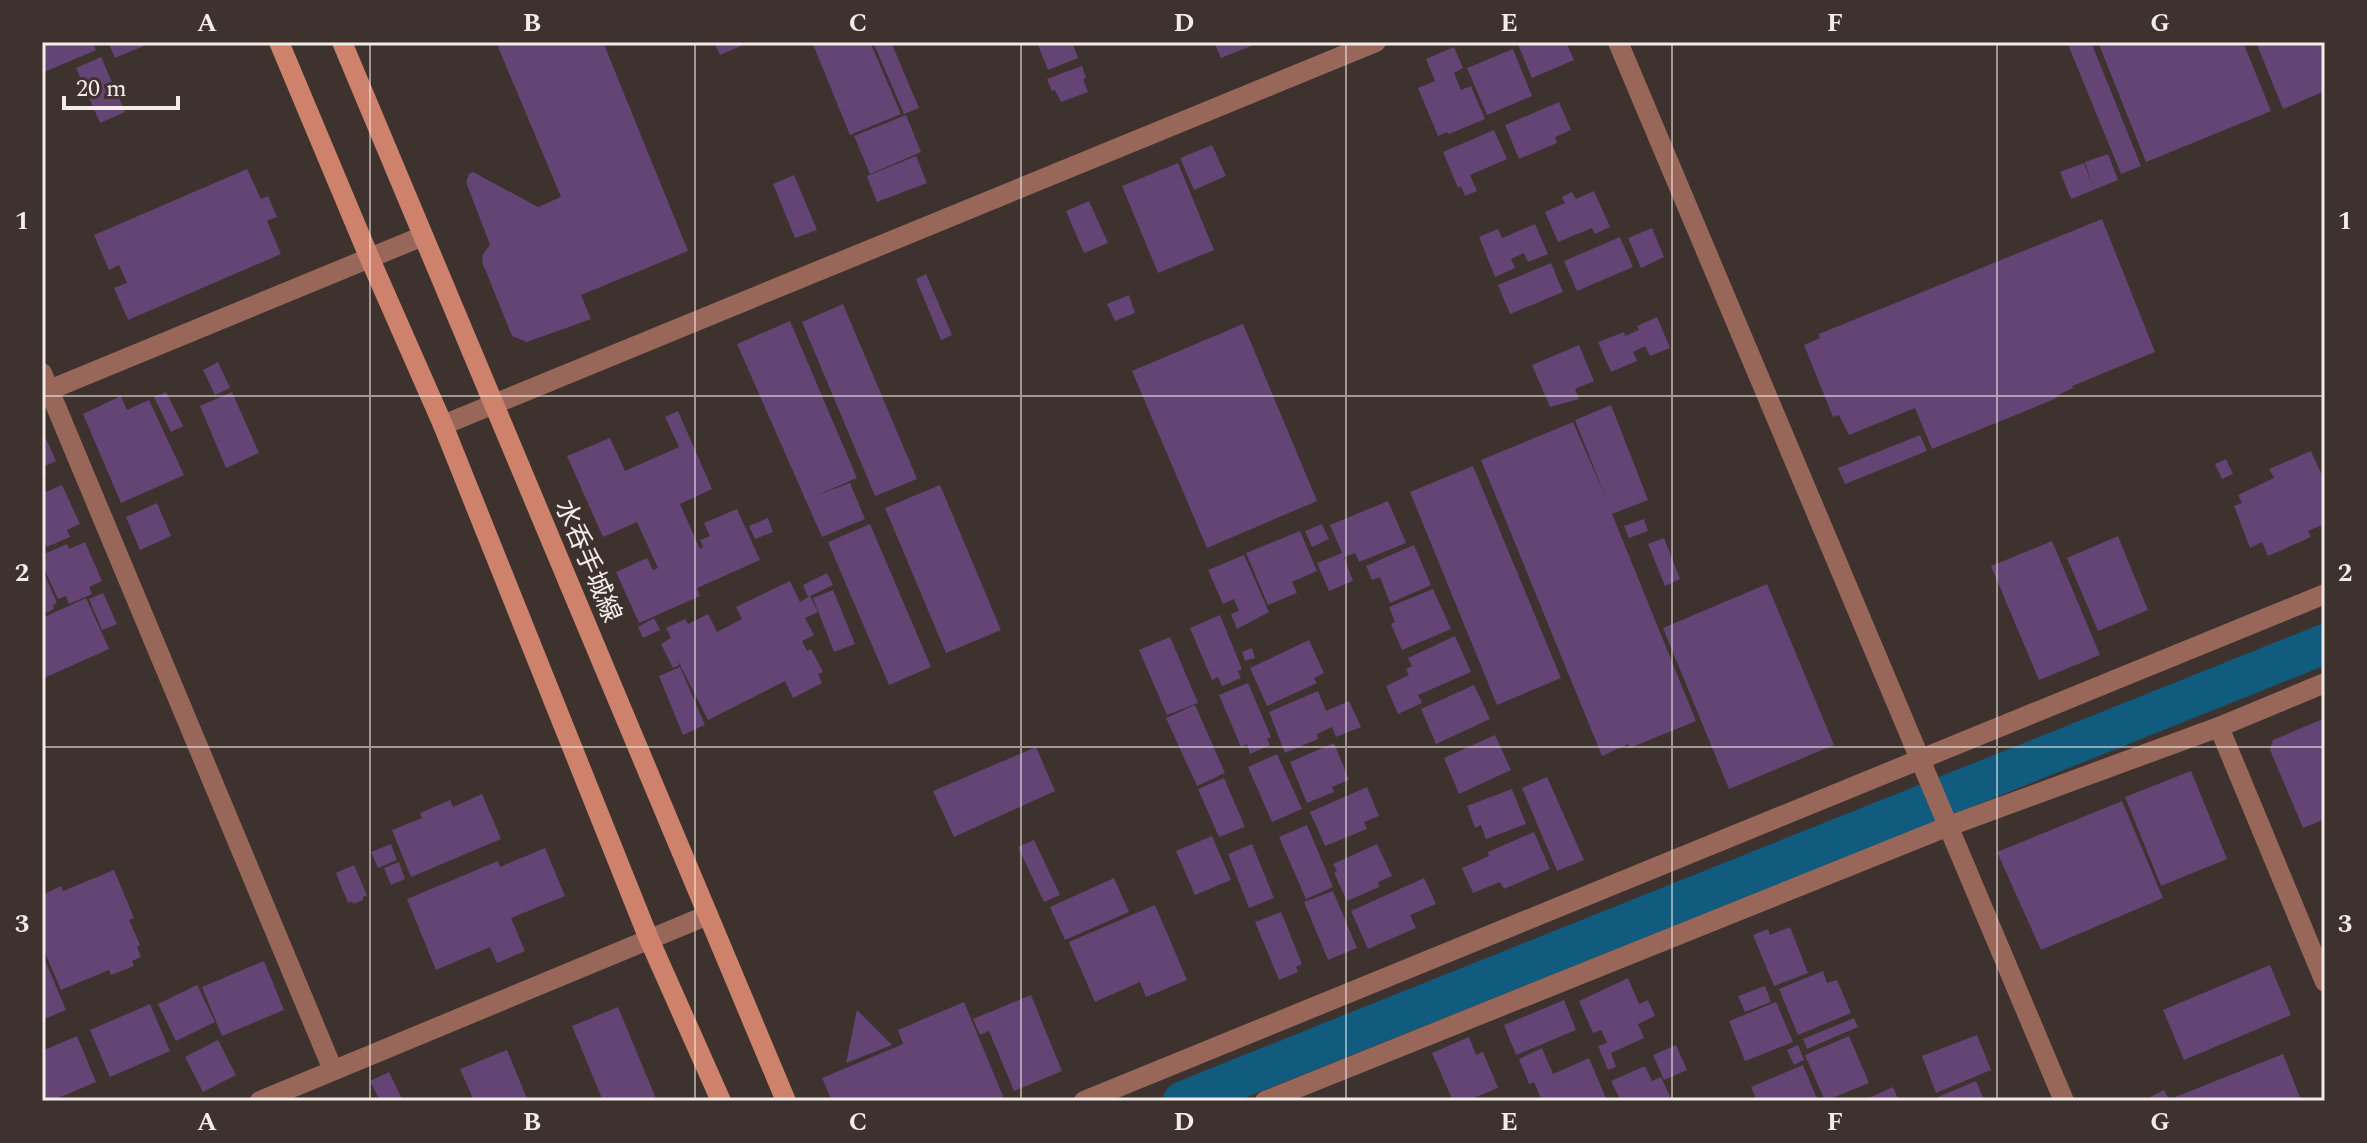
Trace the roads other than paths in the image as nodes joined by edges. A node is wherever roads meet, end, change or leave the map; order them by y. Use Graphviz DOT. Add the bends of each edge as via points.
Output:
graph roads {
  1 [pos="279,42"];
  2 [pos="342,42"];
  3 [pos="1376,42"];
  4 [pos="1618,42"];
  5 [pos="423,236"];
  6 [pos="370,259"];
  7 [pos="44,385"];
  8 [pos="494,404"];
  9 [pos="443,425"];
  10 [pos="2325,594"];
  11 [pos="2325,683"];
  12 [pos="2219,727"];
  13 [pos="1922,767"];
  14 [pos="1946,821"];
  15 [pos="708,915"];
  16 [pos="649,939"];
  17 [pos="2325,982"];
  18 [pos="333,1070"];
  19 [pos="260,1101"];
  20 [pos="721,1101"];
  21 [pos="786,1101"];
  22 [pos="1084,1101"];
  23 [pos="1265,1101"];
  24 [pos="2064,1101"];
  1 -- 6 [label="main road"];
  2 -- 5 [label="main road, 水呑手城線"];
  3 -- 8 [label="street"];
  4 -- 13 [label="street"];
  5 -- 6 [label="street"];
  5 -- 8 [label="main road, 水呑手城線"];
  6 -- 7 [label="street"];
  6 -- 9 [label="main road"];
  7 -- 18 [label="street"];
  8 -- 9 [label="street"];
  8 -- 15 [label="main road, 水呑手城線"];
  9 -- 16 [label="main road"];
  10 -- 13 [label="street"];
  11 -- 12 [label="street"];
  12 -- 14 [label="street"];
  12 -- 17 [label="street"];
  13 -- 14 [label="street"];
  13 -- 22 [label="street"];
  14 -- 23 [label="street"];
  14 -- 24 [label="street"];
  15 -- 16 [label="street"];
  15 -- 21 [label="main road, 水呑手城線"];
  16 -- 18 [label="street"];
  16 -- 20 [label="main road"];
  18 -- 19 [label="street"];
}
